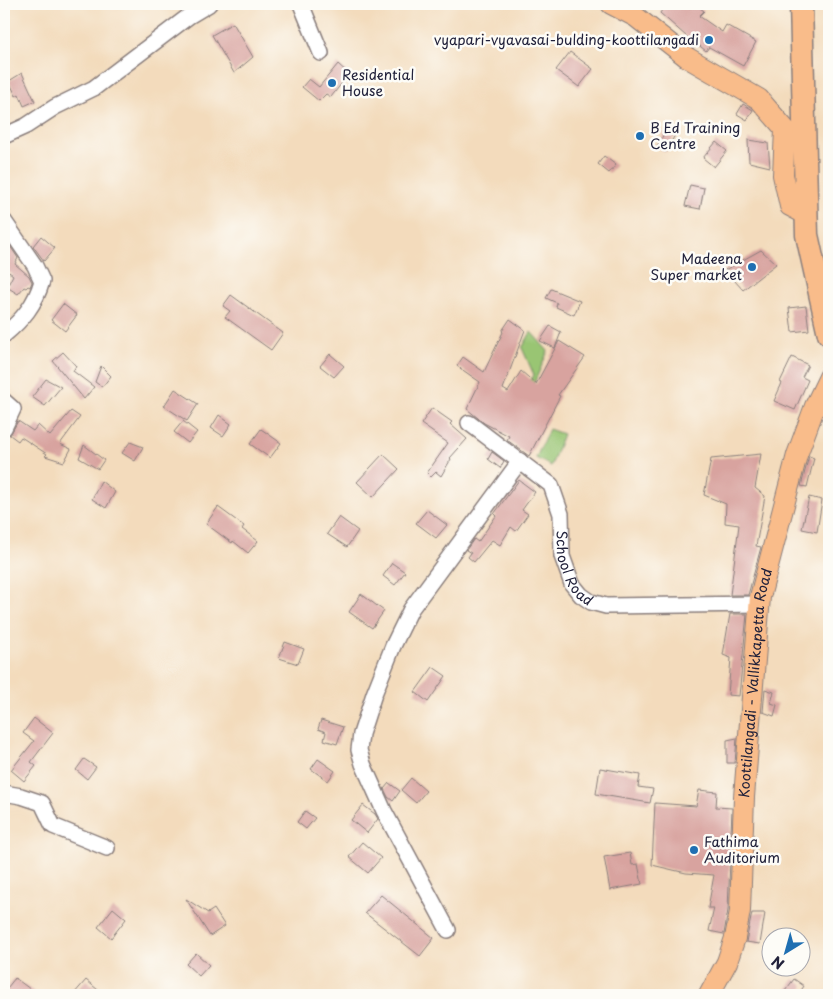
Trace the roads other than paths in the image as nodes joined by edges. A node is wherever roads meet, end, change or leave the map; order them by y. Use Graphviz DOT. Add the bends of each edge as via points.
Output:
graph roads {
  1 [pos="209,4"];
  2 [pos="301,4"];
  3 [pos="611,4"];
  4 [pos="801,4"];
  5 [pos="321,53"];
  6 [pos="4,136"];
  7 [pos="807,215"];
  8 [pos="4,221"];
  9 [pos="829,334"];
  10 [pos="4,335"];
  11 [pos="829,377"];
  12 [pos="4,401"];
  13 [pos="470,422"];
  14 [pos="4,428"];
  15 [pos="520,461"];
  16 [pos="760,604"];
  17 [pos="4,794"];
  18 [pos="107,848"];
  19 [pos="448,930"];
  20 [pos="709,995"];
  1 -- 6 [label="street" via="94,88"];
  2 -- 5 [label="street"];
  3 -- 7 [label="main road" via="636,17 688,58 759,99 785,129 783,175 790,206"];
  4 -- 7 [label="highway"];
  7 -- 9 [label="highway" via="808,235"];
  8 -- 10 [label="street" via="42,281 38,295 22,320"];
  11 -- 16 [label="main road, Koottilangadi - Vallikkapetta Road" via="797,455"];
  12 -- 14 [label="street" via="13,409"];
  13 -- 15 [label="street, School Road"];
  15 -- 16 [label="street, School Road" via="551,485 562,514 562,556 572,584 591,602 606,606"];
  15 -- 19 [label="street" via="411,609 393,646 361,734 359,750 363,764 384,811"];
  16 -- 20 [label="main road, Koottilangadi - Vallikkapetta Road" via="744,797 740,911 727,962"];
  17 -- 18 [label="street" via="42,803 53,826"];
}
